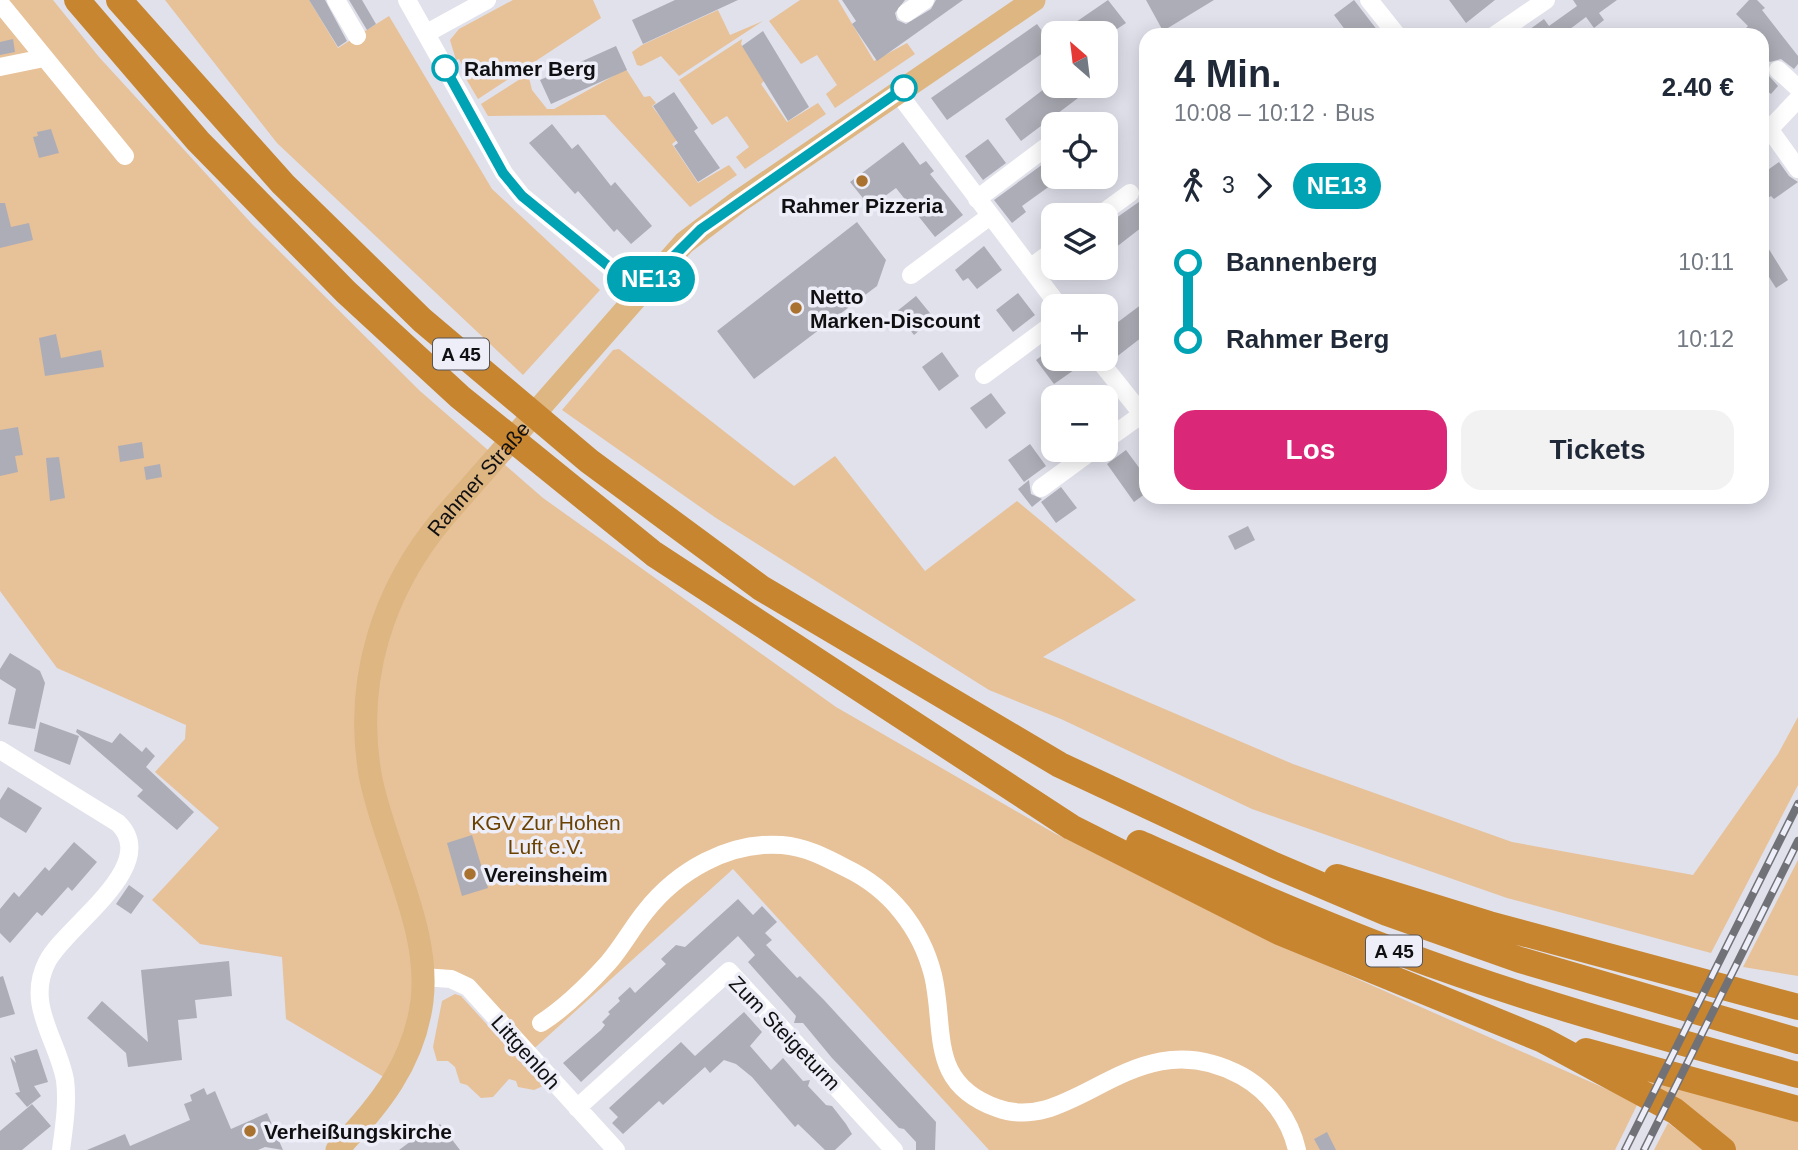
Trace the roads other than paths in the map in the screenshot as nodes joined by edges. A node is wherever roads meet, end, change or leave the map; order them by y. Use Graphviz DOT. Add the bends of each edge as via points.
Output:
graph roads {
  1 [pos="77,0"];
  2 [pos="119,0"];
  3 [pos="336,0"];
  4 [pos="407,0"];
  5 [pos="487,0"];
  6 [pos="925,0"];
  7 [pos="1034,0"];
  8 [pos="1369,0"];
  9 [pos="1546,0"];
  10 [pos="0,3"];
  11 [pos="1009,7"];
  12 [pos="906,13"];
  13 [pos="1391,28"];
  14 [pos="1505,28"];
  15 [pos="427,33"];
  16 [pos="357,36"];
  17 [pos="44,58"];
  18 [pos="0,67"];
  19 [pos="1778,70"];
  20 [pos="1798,88"];
  21 [pos="898,93"];
  22 [pos="1798,99"];
  23 [pos="1769,131"];
  24 [pos="1769,137"];
  25 [pos="1041,151"];
  26 [pos="125,156"];
  27 [pos="1798,169"];
  28 [pos="1130,192"];
  29 [pos="977,199"];
  30 [pos="1116,203"];
  31 [pos="990,216"];
  32 [pos="1041,260"];
  33 [pos="1030,268"];
  34 [pos="911,275"];
  35 [pos="639,291"];
  36 [pos="1050,294"];
  37 [pos="1041,333"];
  38 [pos="1108,371"];
  39 [pos="984,375"];
  40 [pos="1139,411"];
  41 [pos="1139,420"];
  42 [pos="1118,433"];
  43 [pos="1077,462"];
  44 [pos="1041,488"];
  45 [pos="0,750"];
  46 [pos="1007,784"];
  47 [pos="1274,864"];
  48 [pos="423,977"];
  49 [pos="1729,987"];
  50 [pos="1798,994"];
  51 [pos="1798,1007"];
  52 [pos="541,1023"];
  53 [pos="1544,1040"];
  54 [pos="1798,1041"];
  55 [pos="1798,1075"];
  56 [pos="577,1108"];
  57 [pos="1798,1109"];
  58 [pos="61,1150"];
  59 [pos="337,1150"];
  60 [pos="616,1150"];
  61 [pos="894,1150"];
  62 [pos="1297,1150"];
  63 [pos="1723,1150"];
  1 -- 46 [label="highway, A 45" via="198,141 301,248 460,397 654,554"];
  2 -- 47 [label="highway, A 45" via="339,240 490,380 643,504 761,588 1060,765"];
  3 -- 16 [label="street"];
  4 -- 15 [label="street"];
  5 -- 15 [label="street"];
  6 -- 12 [label="street"];
  7 -- 11 [label="main road, Rahmer Straße"];
  8 -- 13 [label="street"];
  9 -- 14 [label="street"];
  10 -- 17 [label="street"];
  11 -- 21 [label="main road, Rahmer Straße"];
  15 -- 35 [label="street" via="503,173 522,196"];
  17 -- 18 [label="street"];
  17 -- 26 [label="street"];
  19 -- 20 [label="street"];
  21 -- 29 [label="street"];
  21 -- 35 [label="main road, Rahmer Straße" via="701,229"];
  22 -- 23 [label="street"];
  24 -- 27 [label="street"];
  25 -- 29 [label="street"];
  28 -- 30 [label="street"];
  29 -- 31 [label="street"];
  31 -- 33 [label="street"];
  31 -- 34 [label="street"];
  32 -- 33 [label="street"];
  33 -- 36 [label="street"];
  35 -- 48 [label="main road, Rahmer Straße" via="444,517 412,559 381,623 371,662 365,734 370,775 411,910"];
  37 -- 39 [label="street"];
  38 -- 40 [label="street"];
  41 -- 42 [label="street"];
  43 -- 44 [label="street"];
  45 -- 58 [label="street" via="118,823 131,850 119,878 54,950 41,976 40,1006 65,1079"];
  46 -- 53 [label="highway" via="1071,827 1279,932"];
  46 -- 55 [label="highway, A 45" via="1239,888 1400,953 1566,1008"];
  47 -- 49 [label="highway" via="1351,879 1489,924"];
  47 -- 54 [label="highway, A 45" via="1387,913 1520,960"];
  48 -- 56 [label="street, Littgenloh" via="451,979 468,988"];
  48 -- 59 [label="main road, Rahmer Straße" via="419,1019 404,1066 378,1105"];
  49 -- 50 [label="highway"];
  49 -- 51 [label="highway"];
  52 -- 62 [label="street" via="610,961 646,911 682,876 723,853 791,846 810,850 859,874 894,902 925,951 936,996 937,1032 948,1066 976,1098 998,1109 1044,1109 1128,1070 1164,1060 1196,1059 1232,1071 1261,1089 1284,1116"];
  53 -- 57 [label="highway"];
  53 -- 63 [label="highway" via="1675,1111"];
  56 -- 60 [label="street, Littgenloh"];
  56 -- 61 [label="street, Zum Steigeturm" via="729,971"];
}
